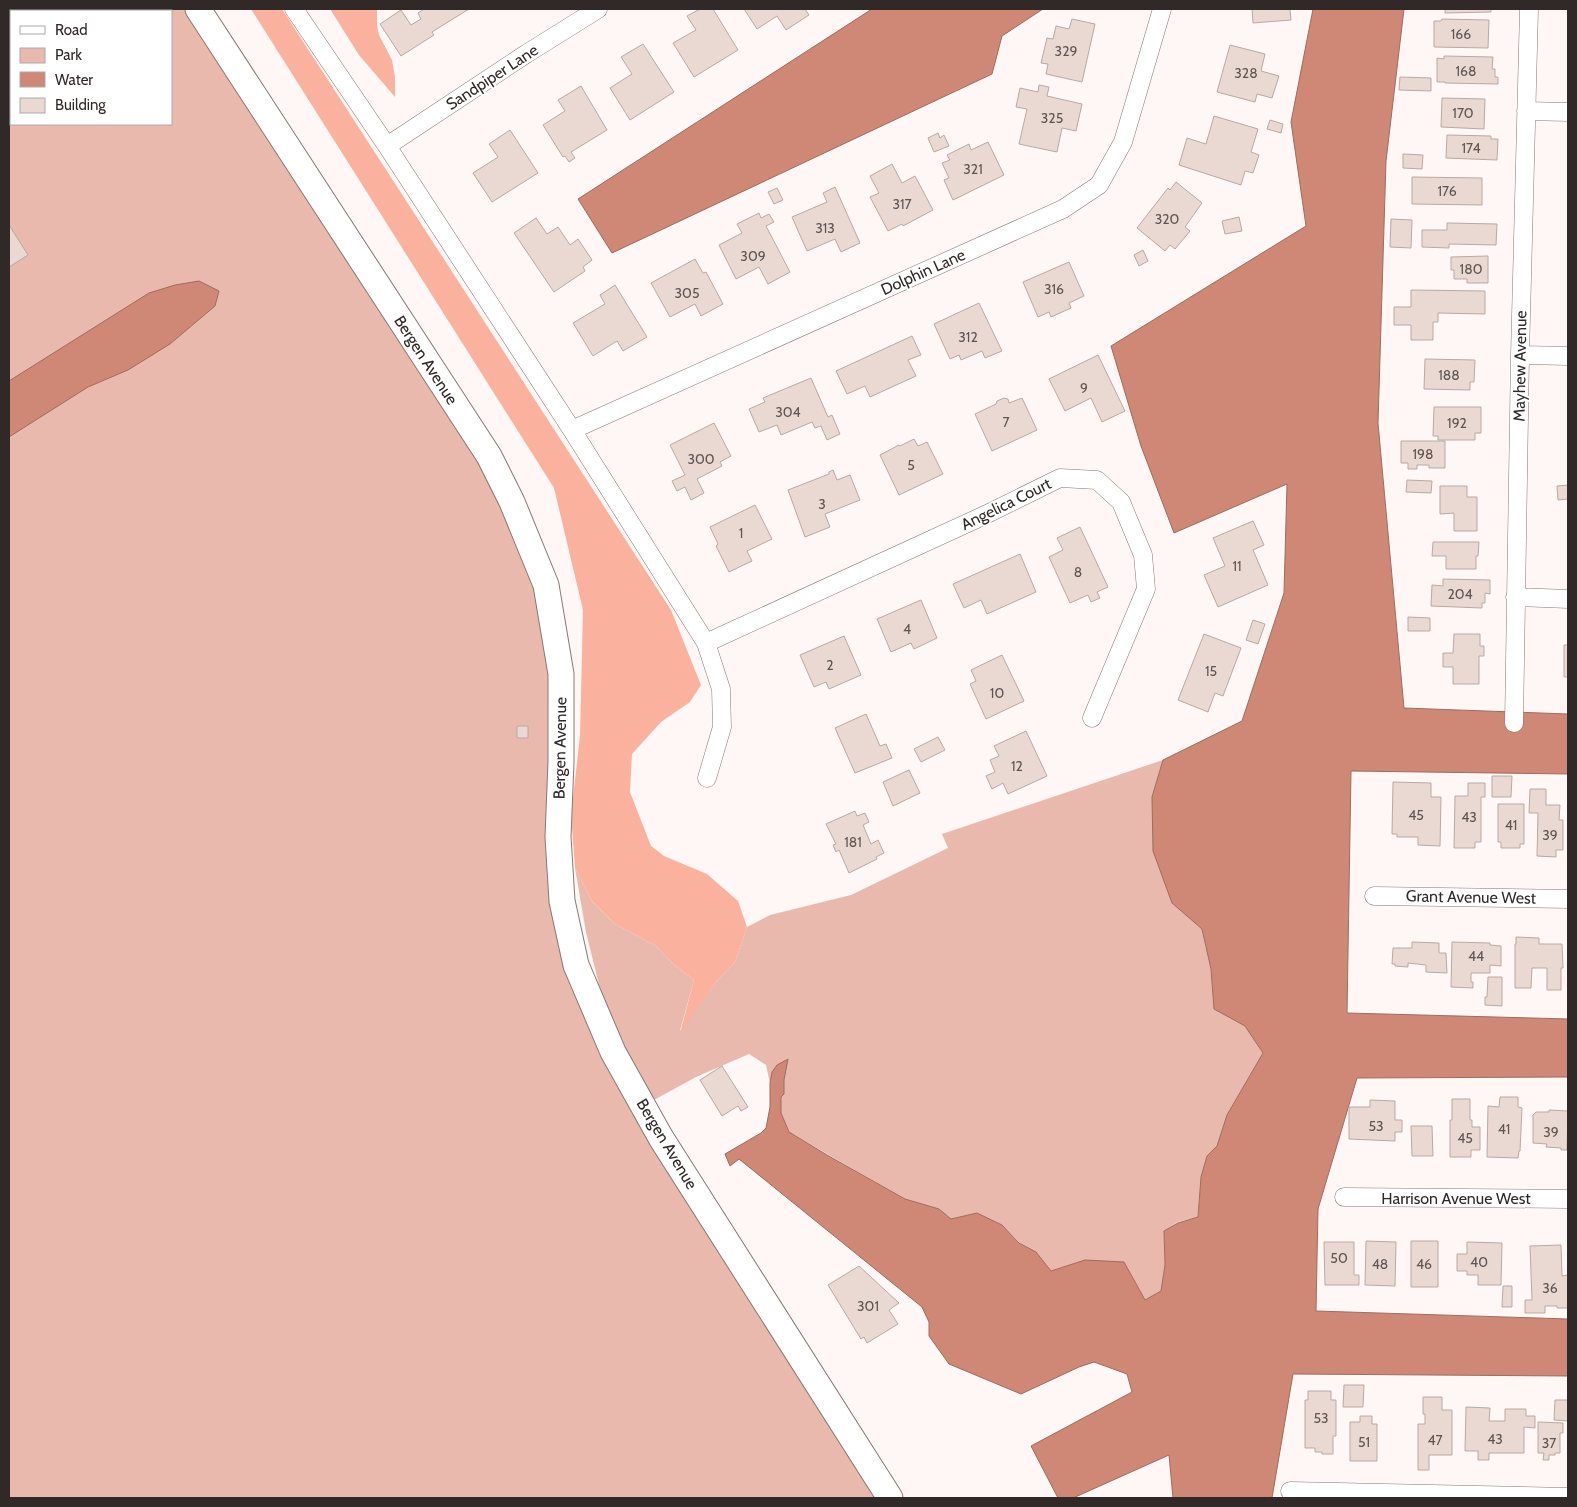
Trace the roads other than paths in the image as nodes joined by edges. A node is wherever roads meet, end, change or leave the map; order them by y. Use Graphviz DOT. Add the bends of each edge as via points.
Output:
graph roads {
  1 [pos="198,9"];
  2 [pos="294,9"];
  3 [pos="598,9"];
  4 [pos="1162,9"];
  5 [pos="1529,9"];
  6 [pos="1526,111"];
  7 [pos="1568,112"];
  8 [pos="387,146"];
  9 [pos="1520,355"];
  10 [pos="1568,356"];
  11 [pos="572,430"];
  12 [pos="1515,597"];
  13 [pos="1568,598"];
  14 [pos="706,643"];
  15 [pos="1092,718"];
  16 [pos="1514,723"];
  17 [pos="707,778"];
  18 [pos="1374,896"];
  19 [pos="1568,899"];
  20 [pos="1344,1197"];
  21 [pos="1568,1199"];
  22 [pos="1290,1492"];
  23 [pos="1568,1497"];
  24 [pos="890,1498"];
  1 -- 24 [label="main road, Bergen Avenue" via="489,456 512,502 546,585 561,674 558,837 562,901 576,965 613,1052 661,1138"];
  2 -- 8 [label="street"];
  3 -- 8 [label="street, Sandpiper Lane"];
  4 -- 11 [label="street, Dolphin Lane" via="1123,142 1099,185 1063,209"];
  5 -- 6 [label="street, Mayhew Avenue"];
  6 -- 7 [label="street"];
  6 -- 9 [label="street, Mayhew Avenue"];
  8 -- 11 [label="street"];
  9 -- 10 [label="street"];
  9 -- 12 [label="street, Mayhew Avenue"];
  11 -- 14 [label="street"];
  12 -- 13 [label="street"];
  12 -- 16 [label="street, Mayhew Avenue"];
  14 -- 15 [label="street, Angelica Court" via="1060,478 1097,480 1121,502 1143,556 1146,589"];
  14 -- 17 [label="street" via="721,688 722,727"];
  18 -- 19 [label="street, Grant Avenue West"];
  20 -- 21 [label="street, Harrison Avenue West"];
  22 -- 23 [label="street"];
}
